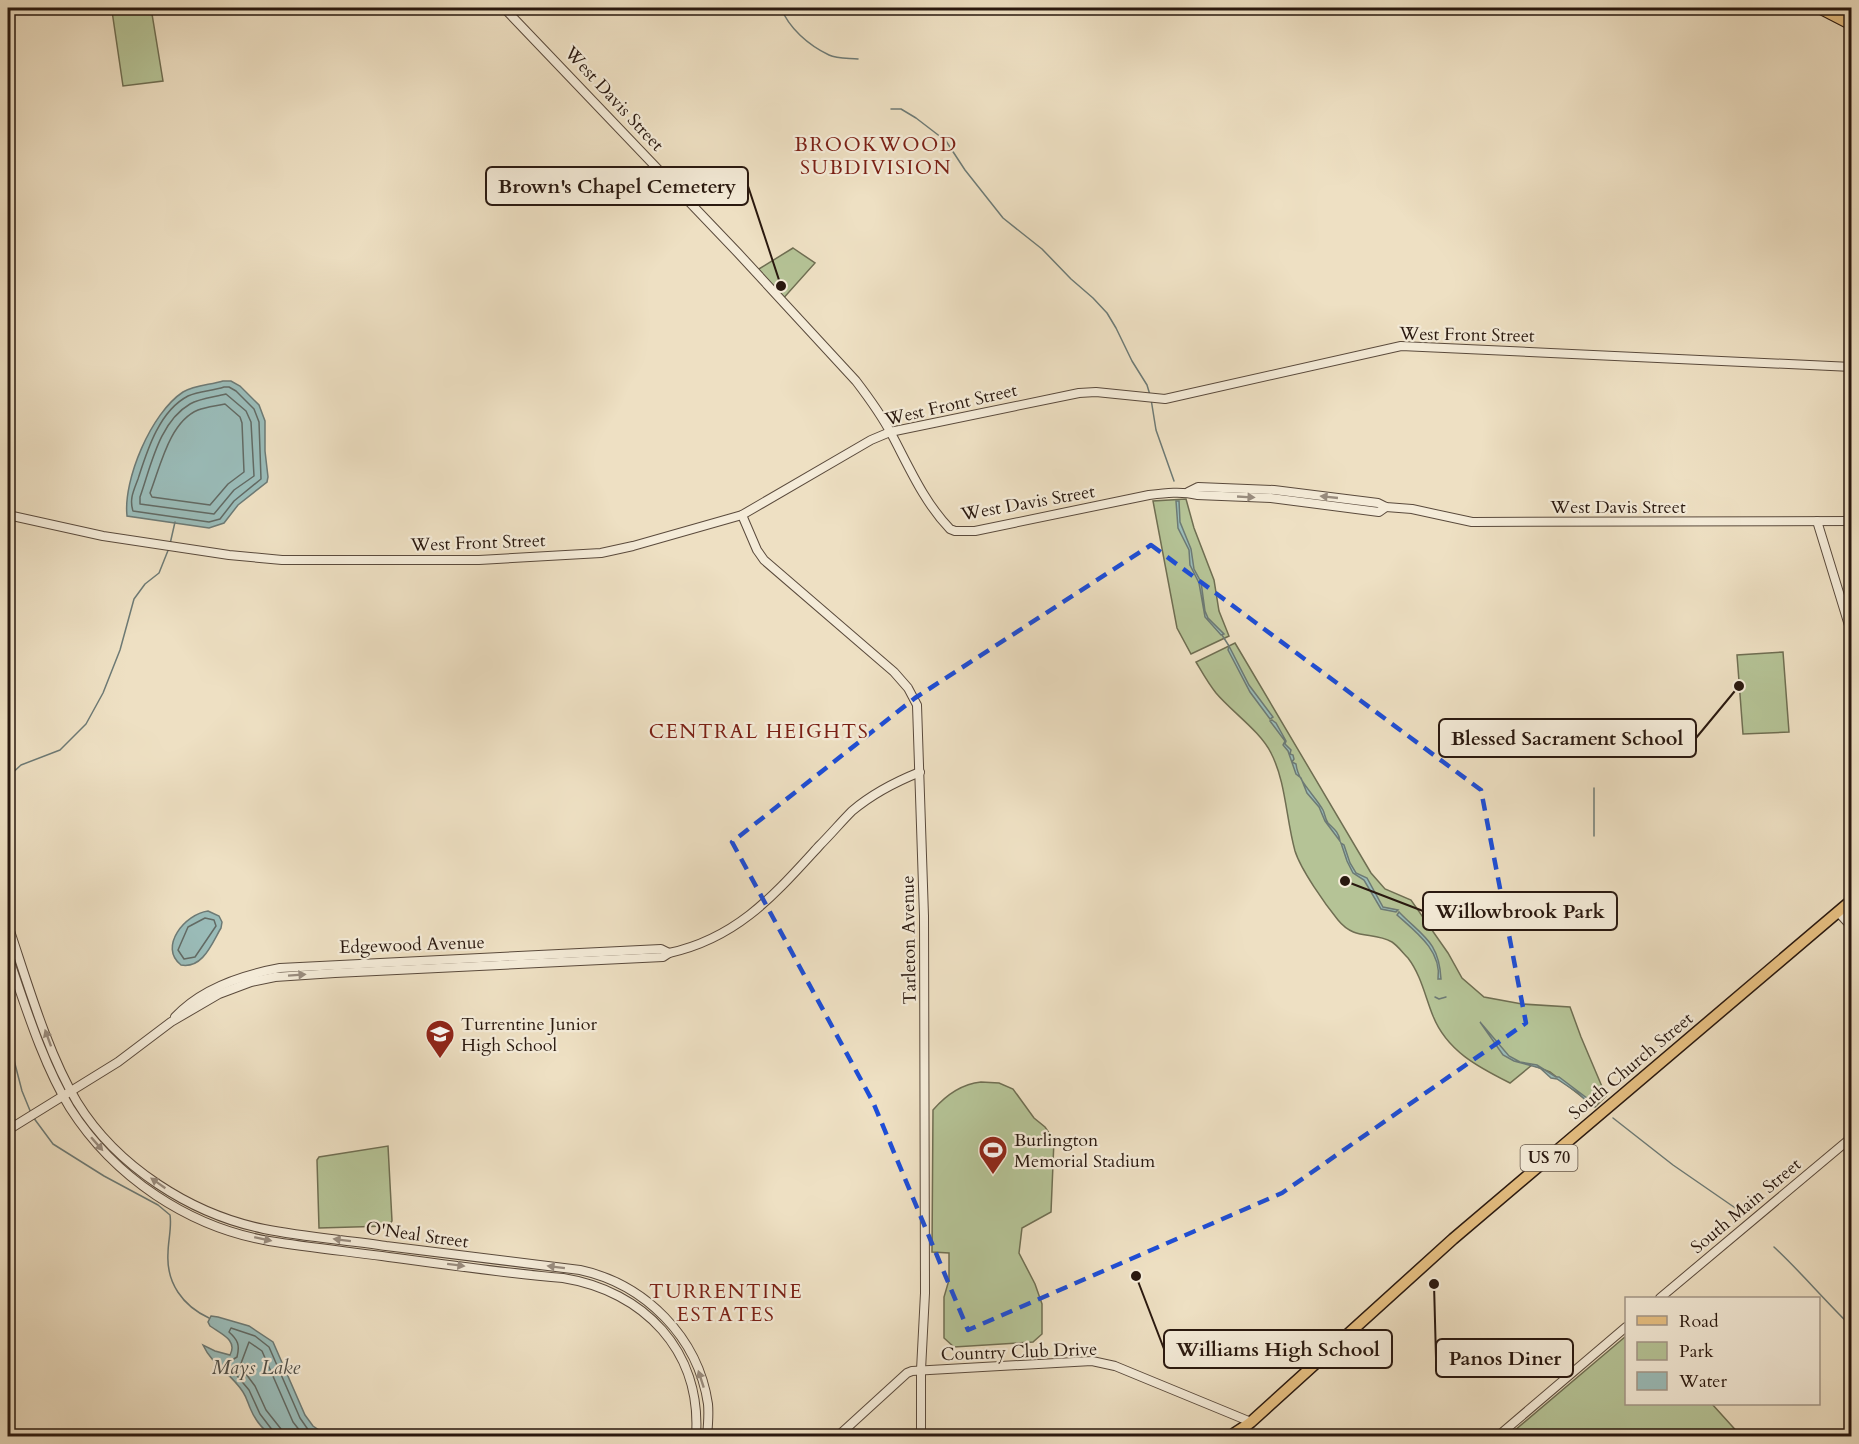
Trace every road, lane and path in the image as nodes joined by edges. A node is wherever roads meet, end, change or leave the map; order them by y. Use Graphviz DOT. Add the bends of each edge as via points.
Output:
graph roads {
  1 [pos="504,8"];
  2 [pos="1821,8"];
  3 [pos="1851,24"];
  4 [pos="1851,367"];
  5 [pos="890,432"];
  6 [pos="8,515"];
  7 [pos="742,515"];
  8 [pos="1817,521"];
  9 [pos="1851,521"];
  10 [pos="1851,635"];
  11 [pos="920,772"];
  12 [pos="1851,900"];
  13 [pos="1838,912"];
  14 [pos="8,925"];
  15 [pos="1851,927"];
  16 [pos="8,956"];
  17 [pos="71,1091"];
  18 [pos="64,1096"];
  19 [pos="8,1130"];
  20 [pos="1851,1137"];
  21 [pos="1662,1297"];
  22 [pos="1625,1328"];
  23 [pos="921,1370"];
  24 [pos="1247,1428"];
  25 [pos="696,1437"];
  26 [pos="707,1437"];
  27 [pos="838,1437"];
  28 [pos="921,1437"];
  29 [pos="1231,1437"];
  30 [pos="1498,1437"];
  1 -- 5 [label="street, West Davis Street" via="843,366"];
  2 -- 3 [label="highway"];
  4 -- 5 [label="street, West Front Street" via="1401,346 1157,399 1079,393"];
  5 -- 7 [label="street, West Front Street"];
  5 -- 8 [label="street, West Davis Street" via="926,499 940,519 955,531 975,531 1149,495 1188,492 1378,512 1386,507 1472,522"];
  6 -- 7 [label="street, West Front Street" via="103,536 229,555 357,561 479,560 612,552"];
  7 -- 11 [label="street, Tarleton Avenue" via="764,560 908,688 917,705"];
  8 -- 9 [label="street, West Davis Street"];
  8 -- 10 [label="street"];
  11 -- 17 [label="street, Edgewood Avenue" via="875,794 852,812 770,899 712,940 663,957 478,962 260,976 171,1022"];
  11 -- 23 [label="street, Tarleton Avenue" via="925,1101"];
  12 -- 13 [label="main road, South Church Street / US 70"];
  13 -- 15 [label="street"];
  13 -- 24 [label="main road, South Church Street / US 70" via="1453,1239"];
  17 -- 14 [label="street, O'Neal Street, one-way"];
  16 -- 18 [label="street, O'Neal Street"];
  17 -- 18 [label="street, Edgewood Avenue"];
  26 -- 17 [label="street, O'Neal Street, one-way" via="708,1406 690,1352 665,1317 615,1281 580,1270 278,1231 232,1221 167,1190 140,1170 96,1129"];
  18 -- 19 [label="street, Edgewood Avenue"];
  18 -- 25 [label="street, O'Neal Street, one-way" via="102,1149 135,1180 172,1205 228,1231 268,1241 582,1281 618,1294 651,1317 681,1358 695,1398"];
  20 -- 21 [label="street, South Main Street"];
  22 -- 30 [label="street"];
  23 -- 24 [label="street, Country Club Drive" via="1098,1361"];
  23 -- 27 [label="street, Country Club Drive" via="907,1373"];
  23 -- 28 [label="street, Tarleton Avenue"];
  24 -- 29 [label="main road, South Church Street / US 70" via="1240,1428"];
}
